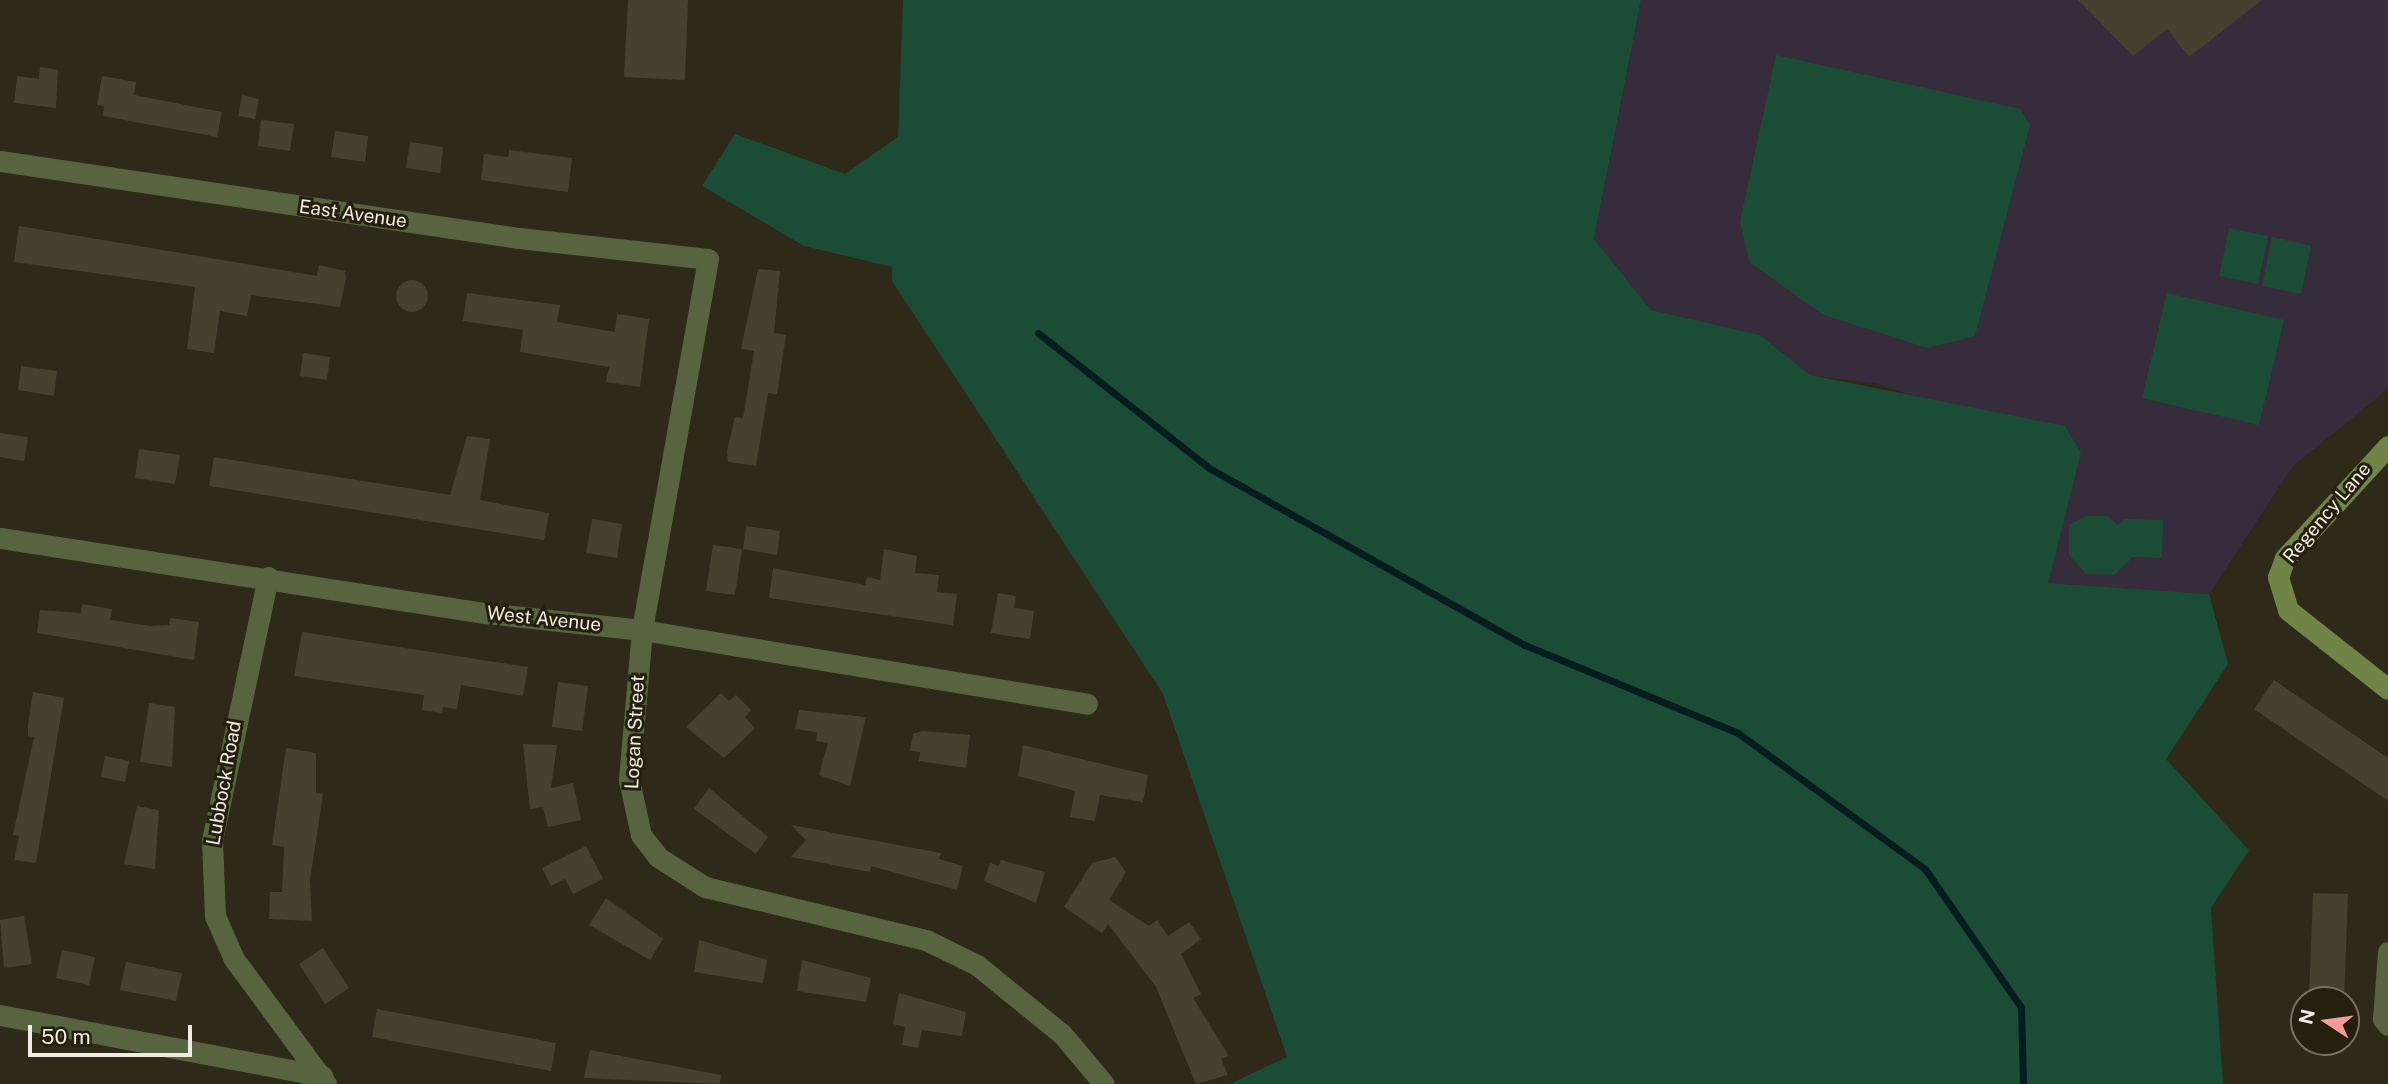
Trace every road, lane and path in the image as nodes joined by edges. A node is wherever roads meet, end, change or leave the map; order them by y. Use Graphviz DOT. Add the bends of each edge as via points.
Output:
graph roads {
  1 [pos="0,162"];
  2 [pos="708,259"];
  3 [pos="2388,446"];
  4 [pos="0,538"];
  5 [pos="268,576"];
  6 [pos="642,630"];
  7 [pos="2388,689"];
  8 [pos="1087,704"];
  9 [pos="2388,952"];
  10 [pos="0,1015"];
  11 [pos="2388,1025"];
  12 [pos="324,1080"];
  13 [pos="1104,1084"];
  1 -- 2 [label="street, East Avenue" via="506,236"];
  2 -- 6 [label="street, Logan Street"];
  3 -- 7 [label="street, Regency Lane" via="2285,558 2279,592 2301,621"];
  4 -- 5 [label="street, West Avenue"];
  5 -- 6 [label="street, West Avenue" via="486,613"];
  5 -- 12 [label="street, Lubbock Road" via="212,841 212,894 223,941"];
  6 -- 8 [label="street, West Avenue"];
  6 -- 13 [label="street, Logan Street" via="629,780 648,847 720,893 926,940 977,965 1062,1034"];
  9 -- 11 [label="street" via="2382,1019"];
  10 -- 12 [label="street"];
}
